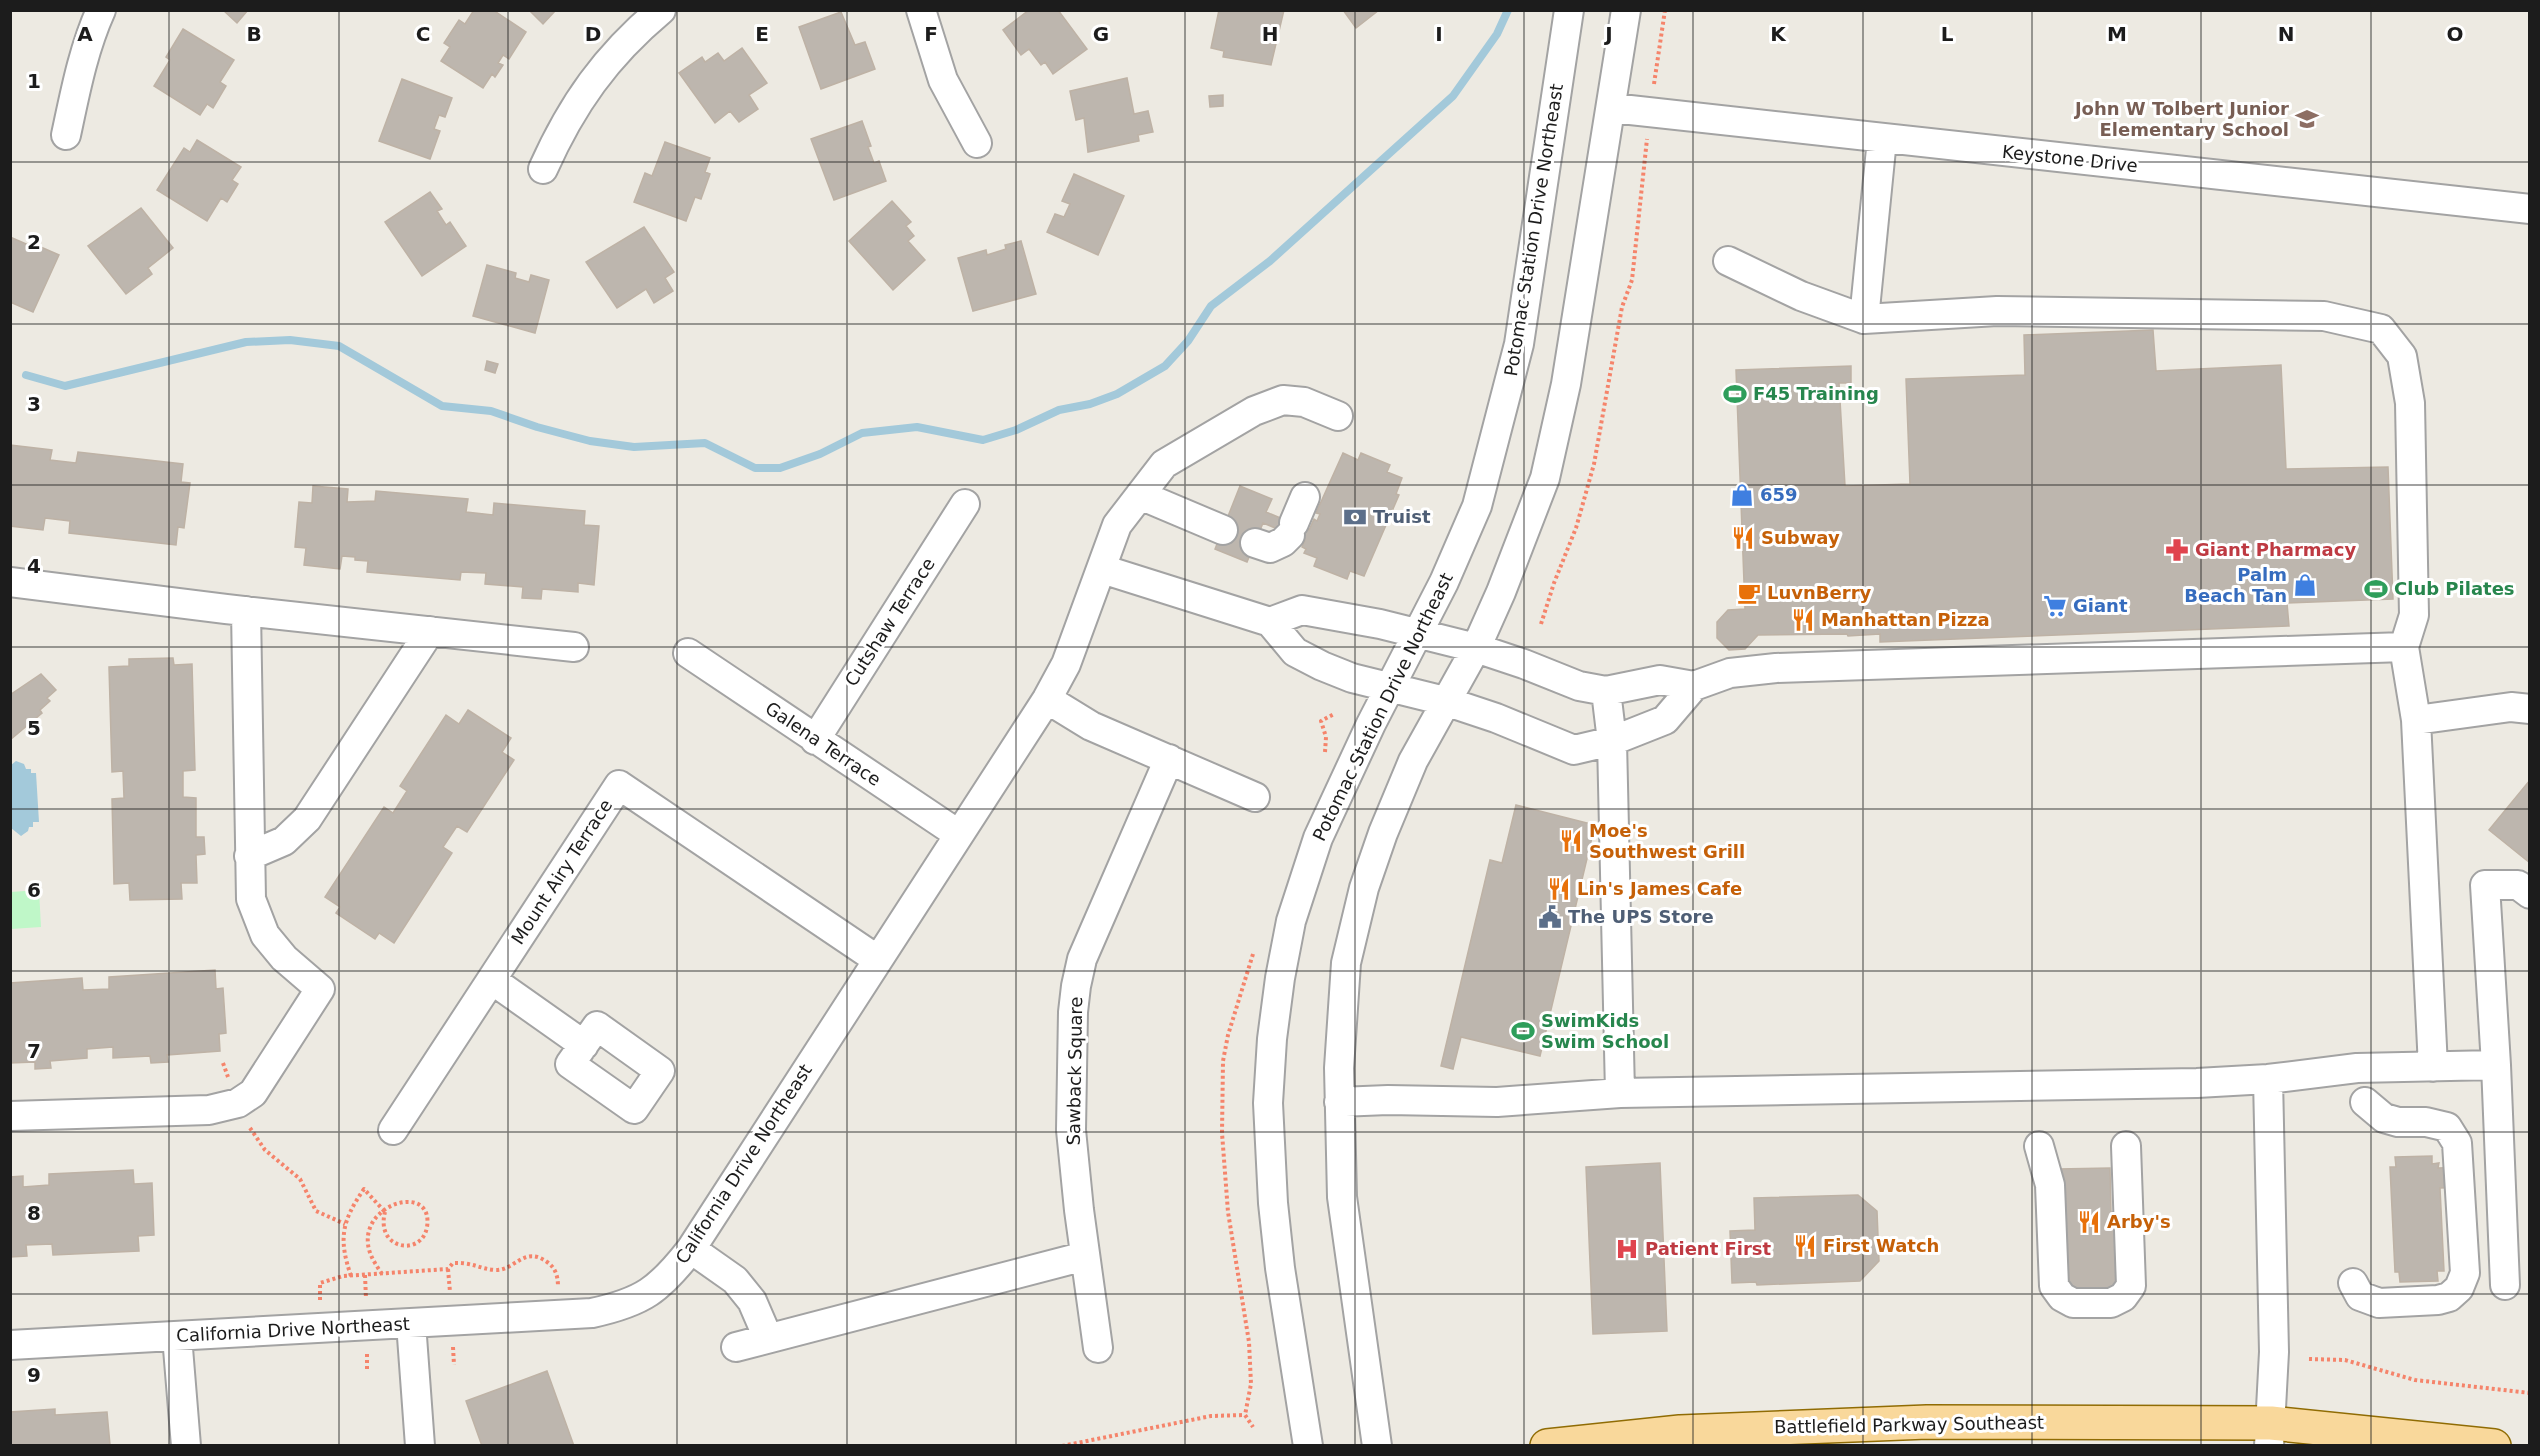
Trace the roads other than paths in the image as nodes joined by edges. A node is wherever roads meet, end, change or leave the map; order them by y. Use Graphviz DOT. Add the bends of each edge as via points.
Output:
graph roads {
  1 [pos="101,10"];
  2 [pos="661,10"];
  3 [pos="921,10"];
  4 [pos="1569,10"];
  5 [pos="1626,10"];
  6 [pos="1612,108"];
  7 [pos="66,135"];
  8 [pos="1882,139"];
  9 [pos="977,143"];
  10 [pos="543,169"];
  11 [pos="2529,209"];
  12 [pos="1728,261"];
  13 [pos="1864,320"];
  14 [pos="1338,416"];
  15 [pos="1140,495"];
  16 [pos="1305,497"];
  17 [pos="965,504"];
  18 [pos="1223,530"];
  19 [pos="1255,543"];
  20 [pos="1102,569"];
  21 [pos="10,582"];
  22 [pos="246,611"];
  23 [pos="1270,622"];
  24 [pos="430,631"];
  25 [pos="1418,633"];
  26 [pos="574,647"];
  27 [pos="2403,647"];
  28 [pos="1476,648"];
  29 [pos="688,653"];
  30 [pos="1694,686"];
  31 [pos="1390,687"];
  32 [pos="1606,691"];
  33 [pos="1047,699"];
  34 [pos="1445,701"];
  35 [pos="2529,709"];
  36 [pos="2416,720"];
  37 [pos="814,740"];
  38 [pos="1612,741"];
  39 [pos="1169,759"];
  40 [pos="1256,797"];
  41 [pos="958,834"];
  42 [pos="249,856"];
  43 [pos="2529,894"];
  44 [pos="878,960"];
  45 [pos="492,980"];
  46 [pos="584,1045"];
  47 [pos="2496,1065"];
  48 [pos="2433,1067"];
  49 [pos="2268,1079"];
  50 [pos="1620,1093"];
  51 [pos="1339,1102"];
  52 [pos="2365,1102"];
  53 [pos="10,1116"];
  54 [pos="393,1130"];
  55 [pos="2039,1146"];
  56 [pos="2126,1146"];
  57 [pos="691,1249"];
  58 [pos="1085,1256"];
  59 [pos="2353,1283"];
  60 [pos="2505,1285"];
  61 [pos="411,1323"];
  62 [pos="177,1336"];
  63 [pos="768,1338"];
  64 [pos="10,1345"];
  65 [pos="735,1347"];
  66 [pos="1098,1348"];
  67 [pos="2270,1434"];
  68 [pos="186,1446"];
  69 [pos="420,1446"];
  70 [pos="1308,1446"];
  71 [pos="1377,1446"];
  72 [pos="1547,1446"];
  73 [pos="2494,1446"];
  1 -- 7 [label="street" via="78,78"];
  2 -- 10 [label="street" via="622,45 587,87"];
  3 -- 9 [label="street" via="943,80"];
  4 -- 25 [label="street, Potomac Station Drive Northeast" via="1519,344 1477,506"];
  5 -- 6 [label="street"];
  6 -- 8 [label="street, Keystone Drive"];
  6 -- 28 [label="street" via="1566,384 1545,478"];
  8 -- 11 [label="street, Keystone Drive"];
  8 -- 13 [label="street"];
  12 -- 13 [label="street"];
  13 -- 27 [label="street" via="1997,311 2324,316 2381,328 2402,356 2410,403 2414,615"];
  14 -- 15 [label="street, California Drive Northeast" via="1304,402 1282,400 1254,411 1164,464"];
  15 -- 18 [label="street"];
  15 -- 20 [label="street, California Drive Northeast" via="1117,525"];
  16 -- 19 [label="street" via="1283,542 1270,548"];
  17 -- 37 [label="street, Cutshaw Terrace"];
  20 -- 23 [label="street"];
  20 -- 33 [label="street, California Drive Northeast" via="1066,664"];
  21 -- 22 [label="street"];
  22 -- 24 [label="street"];
  22 -- 42 [label="street"];
  23 -- 25 [label="street" via="1302,610"];
  23 -- 31 [label="street" via="1294,652 1332,670"];
  24 -- 26 [label="street"];
  24 -- 42 [label="street" via="307,819 284,841"];
  25 -- 28 [label="street"];
  25 -- 31 [label="street, Potomac Station Drive Northeast"];
  27 -- 30 [label="street" via="1776,668 1730,673"];
  27 -- 36 [label="street"];
  28 -- 32 [label="street" via="1579,686"];
  28 -- 34 [label="street"];
  29 -- 37 [label="street, Galena Terrace"];
  30 -- 32 [label="street" via="1660,680"];
  30 -- 38 [label="street" via="1665,720"];
  31 -- 34 [label="street"];
  31 -- 70 [label="street, Potomac Station Drive Northeast" via="1318,838 1291,921 1272,1039 1268,1103 1273,1203"];
  32 -- 38 [label="street"];
  33 -- 39 [label="street" via="1091,726"];
  33 -- 41 [label="street, California Drive Northeast"];
  34 -- 38 [label="street" via="1574,750"];
  34 -- 51 [label="street" via="1413,761 1364,888 1346,963"];
  35 -- 36 [label="street" via="2511,707"];
  36 -- 48 [label="street"];
  37 -- 41 [label="street, Galena Terrace"];
  38 -- 50 [label="street"];
  39 -- 40 [label="street"];
  39 -- 58 [label="street, Sawback Square" via="1082,959 1076,986 1071,1130"];
  41 -- 44 [label="street, California Drive Northeast"];
  42 -- 53 [label="street" via="251,899 265,935 284,958 320,989 253,1093 238,1103 209,1110"];
  43 -- 47 [label="street" via="2518,885 2485,885"];
  44 -- 45 [label="street, Mount Airy Terrace" via="619,785"];
  44 -- 57 [label="street, California Drive Northeast"];
  45 -- 46 [label="street"];
  45 -- 54 [label="street, Mount Airy Terrace"];
  47 -- 48 [label="street"];
  47 -- 60 [label="street"];
  48 -- 49 [label="street" via="2357,1068"];
  49 -- 50 [label="street"];
  49 -- 67 [label="street" via="2274,1352"];
  50 -- 51 [label="street" via="1497,1102"];
  51 -- 71 [label="street" via="1342,1197"];
  52 -- 59 [label="street" via="2384,1118 2447,1127 2457,1143 2465,1273 2459,1288 2449,1298 2438,1300 2379,1303 2360,1296"];
  55 -- 56 [label="street" via="2050,1185 2054,1286 2073,1303 2111,1303 2123,1297 2131,1286"];
  57 -- 61 [label="street, California Drive Northeast" via="652,1291 625,1306 592,1313"];
  57 -- 63 [label="street" via="735,1280 753,1301"];
  58 -- 63 [label="street"];
  58 -- 66 [label="street, Sawback Square"];
  61 -- 62 [label="street, California Drive Northeast"];
  61 -- 69 [label="street"];
  62 -- 64 [label="street, California Drive Northeast"];
  62 -- 68 [label="street"];
  63 -- 65 [label="street"];
  67 -- 72 [label="main road, Battlefield Parkway Southeast" via="1927,1422 1680,1432"];
  67 -- 73 [label="main road, Battlefield Parkway Southeast"];
}
